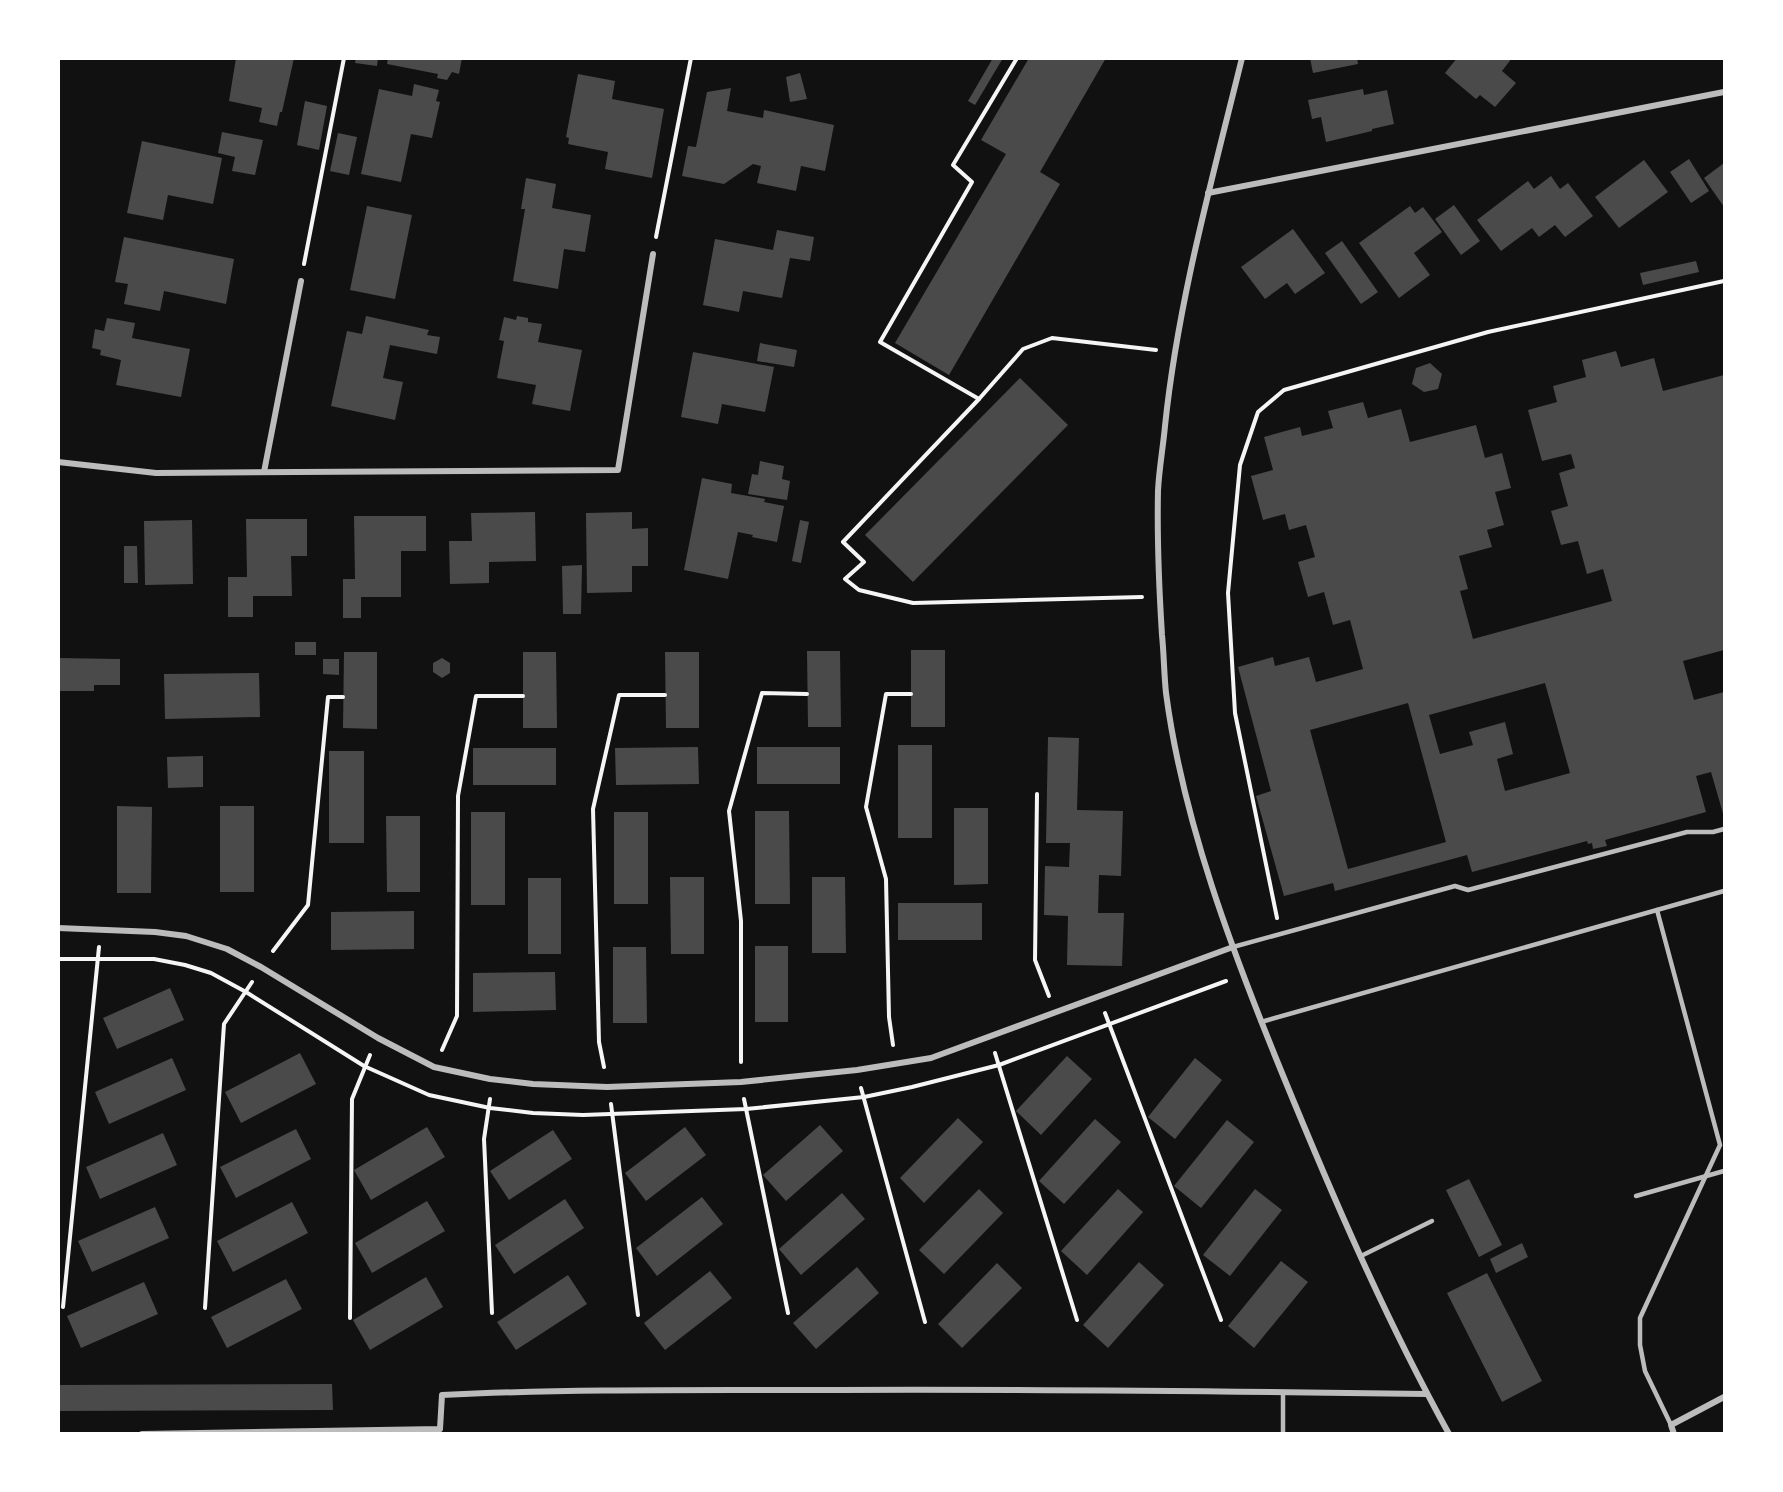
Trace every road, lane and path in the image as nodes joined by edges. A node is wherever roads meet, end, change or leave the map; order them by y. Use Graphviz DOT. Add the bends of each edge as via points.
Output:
graph roads {
  1 [pos="344,58"];
  2 [pos="691,58"];
  3 [pos="1017,58"];
  4 [pos="1242,58"];
  5 [pos="1725,92"];
  6 [pos="1209,193"];
  7 [pos="653,254"];
  8 [pos="301,281"];
  9 [pos="1725,281"];
  10 [pos="1174,352"];
  11 [pos="979,399"];
  12 [pos="58,462"];
  13 [pos="264,472"];
  14 [pos="1160,597"];
  15 [pos="807,694"];
  16 [pos="911,694"];
  17 [pos="665,695"];
  18 [pos="343,696"];
  19 [pos="523,696"];
  20 [pos="1037,794"];
  21 [pos="1725,829"];
  22 [pos="1725,891"];
  23 [pos="1658,910"];
  24 [pos="58,928"];
  25 [pos="99,929"];
  26 [pos="1280,933"];
  27 [pos="1233,947"];
  28 [pos="58,959"];
  29 [pos="99,959"];
  30 [pos="261,967"];
  31 [pos="1244,975"];
  32 [pos="246,992"];
  33 [pos="1100,998"];
  34 [pos="1055,1014"];
  35 [pos="1261,1022"];
  36 [pos="1108,1024"];
  37 [pos="378,1038"];
  38 [pos="990,1038"];
  39 [pos="897,1064"];
  40 [pos="999,1065"];
  41 [pos="364,1066"];
  42 [pos="434,1067"];
  43 [pos="857,1070"];
  44 [pos="490,1079"];
  45 [pos="741,1082"];
  46 [pos="607,1087"];
  47 [pos="864,1096"];
  48 [pos="490,1108"];
  49 [pos="746,1109"];
  50 [pos="614,1115"];
  51 [pos="1725,1171"];
  52 [pos="1706,1176"];
  53 [pos="1636,1196"];
  54 [pos="1431,1221"];
  55 [pos="1360,1256"];
  56 [pos="63,1307"];
  57 [pos="205,1308"];
  58 [pos="492,1313"];
  59 [pos="788,1313"];
  60 [pos="638,1315"];
  61 [pos="350,1318"];
  62 [pos="1077,1320"];
  63 [pos="1221,1320"];
  64 [pos="925,1322"];
  65 [pos="1283,1392"];
  66 [pos="1427,1394"];
  67 [pos="1725,1396"];
  68 [pos="1671,1425"];
  69 [pos="328,1432"];
  70 [pos="142,1434"];
  71 [pos="1283,1434"];
  72 [pos="1449,1434"];
  73 [pos="1674,1434"];
  1 -- 8 [label="path"];
  2 -- 7 [label="path"];
  3 -- 11 [label="path" via="953,165 972,182 880,342"];
  4 -- 6 [label="street"];
  5 -- 6 [label="street"];
  6 -- 10 [label="street"];
  7 -- 13 [label="street" via="618,470"];
  8 -- 13 [label="street"];
  9 -- 26 [label="path" via="1465,338 1284,390 1258,412 1240,465 1228,593 1235,713"];
  10 -- 11 [label="path" via="1052,338 1023,349"];
  10 -- 14 [label="street" via="1158,489"];
  11 -- 14 [label="path" via="843,542 864,562 845,579 859,590 913,603"];
  12 -- 13 [label="street" via="156,472"];
  14 -- 27 [label="street" via="1166,692 1179,764"];
  15 -- 45 [label="path" via="762,693 729,811 741,921"];
  16 -- 39 [label="path" via="886,694 866,807 886,879 889,1017"];
  17 -- 46 [label="path" via="619,695 593,809 599,1042"];
  18 -- 30 [label="path" via="328,697 308,905"];
  19 -- 42 [label="path" via="476,696 458,796 457,1016"];
  20 -- 34 [label="path" via="1035,960"];
  21 -- 26 [label="lane" via="1687,832 1468,890 1455,886"];
  22 -- 23 [label="lane"];
  23 -- 35 [label="lane"];
  23 -- 52 [label="lane" via="1720,1145"];
  24 -- 25 [label="street"];
  25 -- 29 [label="path"];
  25 -- 30 [label="street" via="186,936 227,949"];
  26 -- 27 [label="lane"];
  27 -- 31 [label="street"];
  27 -- 33 [label="street"];
  28 -- 29 [label="path"];
  29 -- 32 [label="path" via="185,965 211,973"];
  29 -- 56 [label="path"];
  30 -- 32 [label="path"];
  30 -- 37 [label="street"];
  31 -- 35 [label="street"];
  31 -- 36 [label="path"];
  32 -- 41 [label="path"];
  32 -- 57 [label="path" via="224,1024"];
  33 -- 34 [label="street"];
  33 -- 36 [label="path"];
  34 -- 38 [label="street"];
  35 -- 55 [label="street"];
  36 -- 40 [label="path"];
  36 -- 63 [label="path"];
  37 -- 41 [label="path"];
  37 -- 42 [label="street"];
  38 -- 39 [label="street" via="931,1058"];
  38 -- 40 [label="path"];
  39 -- 43 [label="street"];
  40 -- 47 [label="path"];
  40 -- 62 [label="path"];
  41 -- 48 [label="path" via="429,1095"];
  41 -- 61 [label="path" via="352,1099"];
  42 -- 44 [label="street"];
  43 -- 45 [label="street"];
  43 -- 47 [label="path"];
  44 -- 46 [label="street"];
  44 -- 48 [label="path"];
  45 -- 46 [label="street"];
  45 -- 49 [label="path"];
  46 -- 50 [label="path"];
  47 -- 49 [label="path"];
  47 -- 64 [label="path"];
  48 -- 50 [label="path"];
  48 -- 58 [label="path" via="484,1139"];
  49 -- 50 [label="path"];
  49 -- 59 [label="path"];
  50 -- 60 [label="path"];
  51 -- 52 [label="lane"];
  52 -- 53 [label="lane"];
  52 -- 68 [label="lane" via="1640,1318 1645,1371"];
  54 -- 55 [label="lane"];
  55 -- 66 [label="street"];
  65 -- 66 [label="street"];
  65 -- 69 [label="street" via="494,1392 442,1395 440,1429"];
  65 -- 71 [label="lane"];
  66 -- 72 [label="street"];
  67 -- 68 [label="street"];
  68 -- 73 [label="street"];
  69 -- 70 [label="street"];
}
